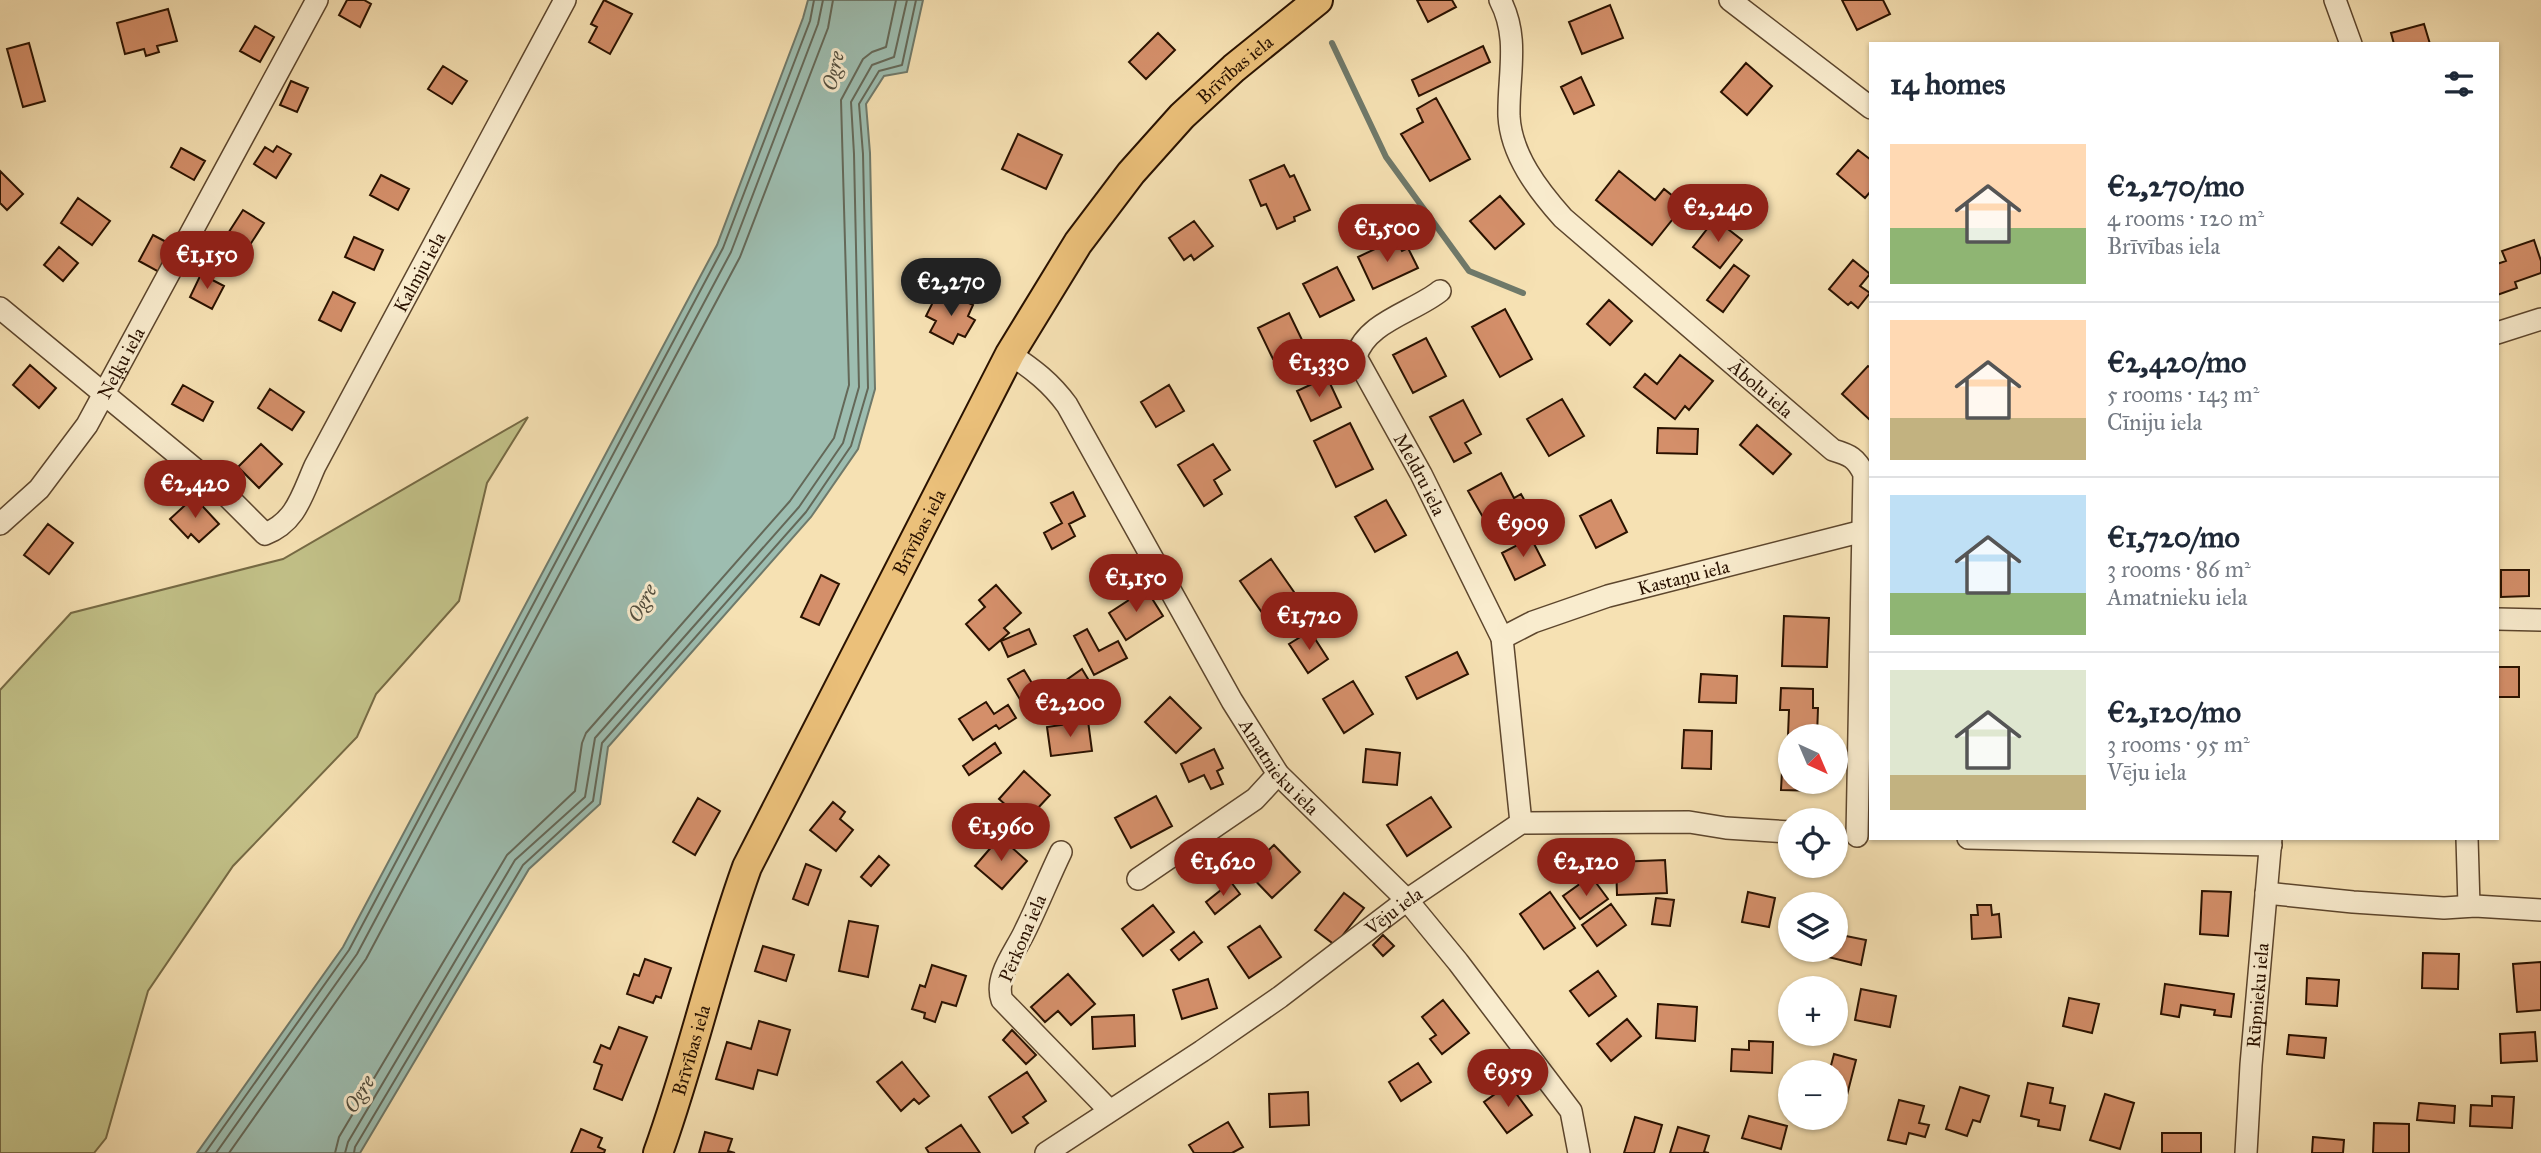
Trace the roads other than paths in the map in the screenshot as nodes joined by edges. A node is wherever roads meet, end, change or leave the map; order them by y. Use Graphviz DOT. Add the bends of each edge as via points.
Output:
graph roads {
  1 [pos="317,0"];
  2 [pos="565,0"];
  3 [pos="1318,0"];
  4 [pos="1500,0"];
  5 [pos="1730,0"];
  6 [pos="2335,0"];
  7 [pos="2350,42"];
  8 [pos="1869,106"];
  9 [pos="1440,291"];
  10 [pos="0,309"];
  11 [pos="2541,319"];
  12 [pos="2499,333"];
  13 [pos="1010,354"];
  14 [pos="103,394"];
  15 [pos="0,524"];
  16 [pos="1866,531"];
  17 [pos="2499,619"];
  18 [pos="2541,620"];
  19 [pos="1502,638"];
  20 [pos="1278,774"];
  21 [pos="1521,823"];
  22 [pos="1778,831"];
  23 [pos="1855,835"];
  24 [pos="2120,840"];
  25 [pos="2467,840"];
  26 [pos="2271,842"];
  27 [pos="1061,852"];
  28 [pos="1138,879"];
  29 [pos="2266,893"];
  30 [pos="1408,900"];
  31 [pos="2469,906"];
  32 [pos="2541,910"];
  33 [pos="1109,1110"];
  34 [pos="658,1153"];
  35 [pos="1045,1153"];
  36 [pos="1579,1153"];
  37 [pos="2246,1153"];
  1 -- 14 [label="street, Neļķu iela"];
  2 -- 14 [label="street, Kalmju iela" via="292,517 279,529 265,534 224,493"];
  3 -- 13 [label="main road, Brīvības iela" via="1220,80 1157,143 1078,243"];
  4 -- 16 [label="street, Ābolu iela" via="1508,14 1513,43 1509,117 1513,140 1540,192 1563,218 1833,450 1858,462 1864,474"];
  5 -- 8 [label="street"];
  6 -- 7 [label="street"];
  9 -- 19 [label="street, Meldru iela" via="1369,334 1356,357 1421,474"];
  10 -- 14 [label="street"];
  11 -- 12 [label="street"];
  13 -- 20 [label="street, Amatnieku iela" via="1038,372 1067,405"];
  13 -- 34 [label="main road, Brīvības iela" via="747,867"];
  14 -- 15 [label="street, Neļķu iela" via="61,463"];
  16 -- 19 [label="street, Kastaņu iela" via="1608,596"];
  16 -- 23 [label="street, Ābolu iela"];
  17 -- 18 [label="street"];
  19 -- 21 [label="street, Meldru iela"];
  20 -- 28 [label="street" via="1255,799"];
  20 -- 30 [label="street, Amatnieku iela"];
  21 -- 22 [label="street" via="1689,822"];
  21 -- 30 [label="street, Vēju iela"];
  24 -- 26 [label="street"];
  25 -- 31 [label="street"];
  26 -- 29 [label="street, Rūpnieku iela"];
  27 -- 33 [label="street, Pērkona iela" via="1011,956 999,993"];
  29 -- 31 [label="street" via="2444,908"];
  29 -- 37 [label="street, Rūpnieku iela"];
  30 -- 33 [label="street, Vēju iela" via="1280,997"];
  30 -- 36 [label="street, Amatnieku iela" via="1571,1111"];
  31 -- 32 [label="street"];
  33 -- 35 [label="street, Vēju iela"];
}
